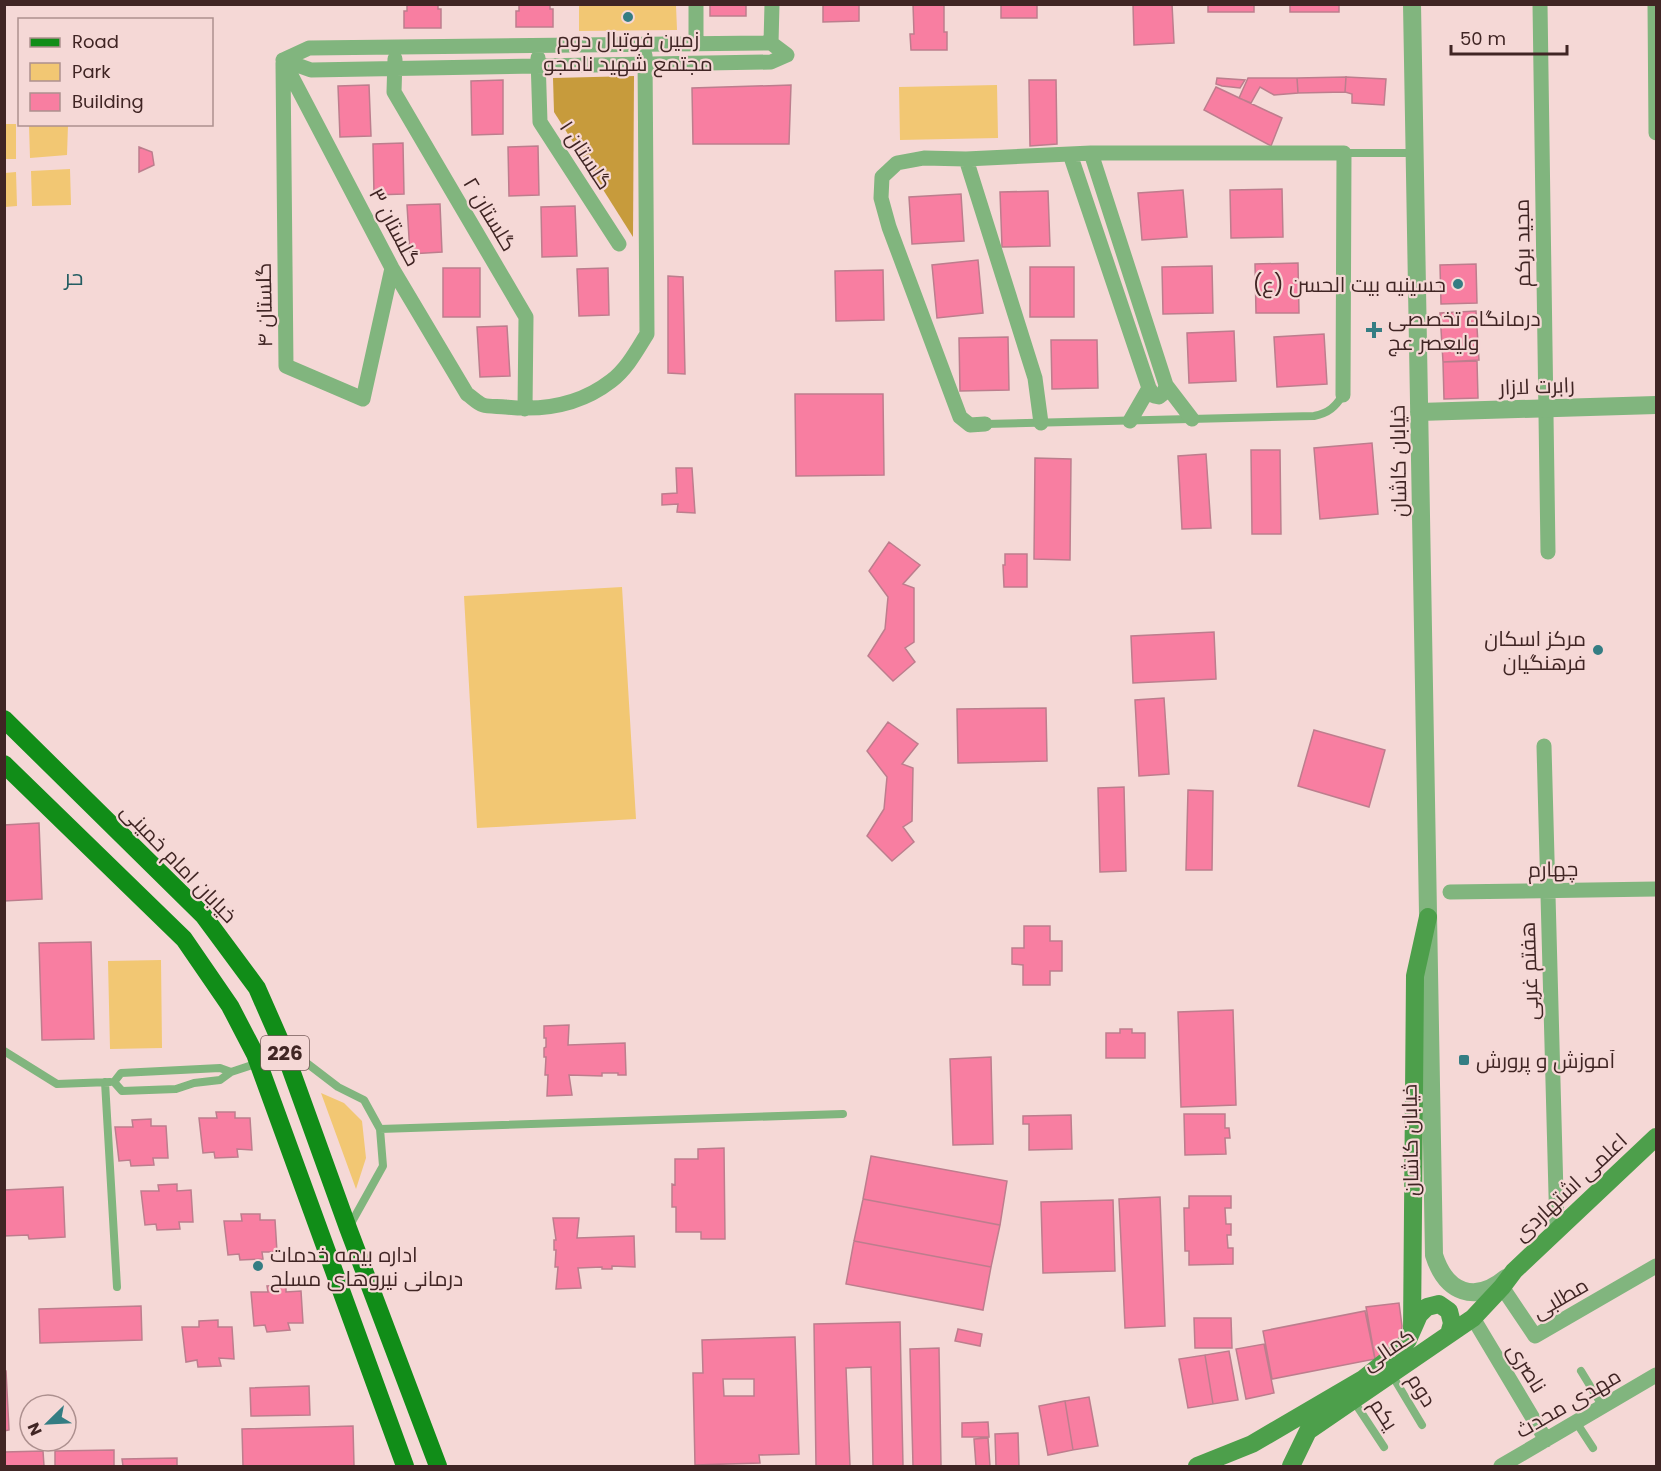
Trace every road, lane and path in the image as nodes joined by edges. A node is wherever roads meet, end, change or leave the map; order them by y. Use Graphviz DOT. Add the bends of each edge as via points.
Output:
graph roads {
  1 [pos="696,4"];
  2 [pos="771,4"];
  3 [pos="1412,4"];
  4 [pos="1540,4"];
  5 [pos="1655,4"];
  6 [pos="771,43"];
  7 [pos="696,44"];
  8 [pos="645,45"];
  9 [pos="538,46"];
  10 [pos="394,47"];
  11 [pos="283,60"];
  12 [pos="645,64"];
  13 [pos="538,66"];
  14 [pos="395,69"];
  15 [pos="1656,134"];
  16 [pos="1091,153"];
  17 [pos="1344,153"];
  18 [pos="1415,153"];
  19 [pos="1070,154"];
  20 [pos="966,159"];
  21 [pos="619,244"];
  22 [pos="392,268"];
  23 [pos="1166,385"];
  24 [pos="1149,388"];
  25 [pos="1343,395"];
  26 [pos="1656,405"];
  27 [pos="1546,408"];
  28 [pos="525,409"];
  29 [pos="1419,412"];
  30 [pos="1192,419"];
  31 [pos="1130,421"];
  32 [pos="1041,423"];
  33 [pos="985,424"];
  34 [pos="1548,552"];
  35 [pos="4,718"];
  36 [pos="1544,746"];
  37 [pos="4,764"];
  38 [pos="1656,889"];
  39 [pos="1548,891"];
  40 [pos="1450,892"];
  41 [pos="1428,917"];
  42 [pos="282,1045"];
  43 [pos="4,1051"];
  44 [pos="257,1059"];
  45 [pos="193,1070"];
  46 [pos="231,1072"];
  47 [pos="105,1082"];
  48 [pos="114,1082"];
  49 [pos="194,1083"];
  50 [pos="843,1114"];
  51 [pos="380,1130"];
  52 [pos="1656,1137"];
  53 [pos="348,1228"];
  54 [pos="1557,1231"];
  55 [pos="1656,1266"];
  56 [pos="1514,1271"];
  57 [pos="117,1287"];
  58 [pos="1502,1287"];
  59 [pos="1473,1318"];
  60 [pos="1412,1331"];
  61 [pos="1449,1334"];
  62 [pos="1581,1371"];
  63 [pos="1391,1374"];
  64 [pos="1656,1375"];
  65 [pos="1353,1400"];
  66 [pos="1603,1407"];
  67 [pos="1576,1422"];
  68 [pos="1422,1425"];
  69 [pos="1546,1440"];
  70 [pos="1384,1447"];
  71 [pos="1593,1448"];
  72 [pos="1292,1466"];
  73 [pos="405,1467"];
  74 [pos="438,1467"];
  75 [pos="1197,1467"];
  76 [pos="1501,1467"];
  1 -- 7 [label="street"];
  2 -- 6 [label="street"];
  3 -- 18 [label="street, خیابان کاشان"];
  4 -- 27 [label="street, مجید برکم"];
  5 -- 15 [label="street"];
  6 -- 7 [label="street"];
  6 -- 12 [label="street" via="787,55 771,62"];
  7 -- 8 [label="street"];
  8 -- 9 [label="street"];
  8 -- 12 [label="street"];
  9 -- 10 [label="street"];
  9 -- 13 [label="street, گلستان ۱"];
  10 -- 11 [label="street" via="309,48"];
  10 -- 14 [label="street, گلستان ۲"];
  11 -- 14 [label="street" via="311,70"];
  11 -- 22 [label="street, گلستان ۳"];
  11 -- 22 [label="street, گلستان ۴" via="286,366 363,399"];
  12 -- 13 [label="street"];
  12 -- 28 [label="street" via="647,334 629,362 592,394 548,408"];
  13 -- 14 [label="street"];
  13 -- 21 [label="street, گلستان ۱" via="540,122"];
  14 -- 28 [label="street, گلستان ۲" via="394,92 526,317"];
  16 -- 17 [label="street"];
  16 -- 19 [label="street"];
  16 -- 23 [label="street"];
  17 -- 18 [label="lane"];
  17 -- 25 [label="street"];
  18 -- 29 [label="street, خیابان کاشان"];
  19 -- 20 [label="street"];
  19 -- 24 [label="street"];
  20 -- 32 [label="street" via="1035,378"];
  20 -- 33 [label="street" via="924,158 897,163 882,177 881,198 960,417 970,425"];
  22 -- 28 [label="street, گلستان ۳" via="467,394 482,404"];
  23 -- 24 [label="street" via="1159,396 1154,396"];
  23 -- 30 [label="street"];
  24 -- 31 [label="street"];
  25 -- 30 [label="lane" via="1326,414 1314,416"];
  26 -- 27 [label="street, رابرت لازار"];
  27 -- 29 [label="street, رابرت لازار"];
  27 -- 34 [label="street, مجید برکم"];
  29 -- 41 [label="street, خیابان کاشان"];
  30 -- 31 [label="lane"];
  31 -- 32 [label="lane"];
  32 -- 33 [label="lane"];
  35 -- 42 [label="main road, خیابان امام خمینی / 226" via="203,915 257,988"];
  36 -- 39 [label="street, هفتم غربی"];
  37 -- 44 [label="main road, 226" via="184,939 230,1006"];
  38 -- 39 [label="street, چهارم"];
  39 -- 40 [label="street, چهارم"];
  39 -- 54 [label="street, هفتم غربی"];
  41 -- 56 [label="street, خیابان کاشان" via="1434,1255 1447,1279 1464,1292 1485,1292"];
  41 -- 60 [label="main road, خیابان کاشان" via="1415,976"];
  42 -- 44 [label="main road" via="274,1037 265,1036 257,1043"];
  42 -- 51 [label="lane" via="338,1087 364,1100"];
  42 -- 53 [label="main road, خیابان امام خمینی / 226"];
  43 -- 47 [label="lane" via="57,1084"];
  44 -- 46 [label="lane"];
  44 -- 73 [label="main road, 226"];
  45 -- 46 [label="lane" via="220,1068"];
  45 -- 48 [label="lane" via="121,1073"];
  45 -- 49 [label="lane"];
  46 -- 49 [label="lane" via="220,1080"];
  47 -- 48 [label="lane"];
  47 -- 57 [label="lane"];
  48 -- 49 [label="lane" via="122,1091 176,1089"];
  50 -- 51 [label="lane"];
  51 -- 53 [label="lane" via="383,1166"];
  52 -- 54 [label="main road, اعلمی اشتهاردی"];
  53 -- 74 [label="main road, خیابان امام خمینی / 226"];
  54 -- 56 [label="main road, اعلمی اشتهاردی"];
  55 -- 58 [label="street, مطلبی" via="1535,1336"];
  56 -- 58 [label="main road, کمالی"];
  58 -- 59 [label="main road, کمالی"];
  59 -- 61 [label="main road, کمالی"];
  59 -- 69 [label="street, ناصری"];
  60 -- 61 [label="main road, کمالی" via="1419,1315 1427,1307 1439,1304 1449,1311"];
  60 -- 75 [label="main road, کمالی" via="1401,1349 1354,1384 1252,1443"];
  61 -- 63 [label="main road, کمالی"];
  62 -- 66 [label="lane"];
  63 -- 65 [label="main road, کمالی"];
  63 -- 68 [label="lane, دوم"];
  64 -- 66 [label="street, مهدی محدث"];
  65 -- 70 [label="lane, یکم"];
  65 -- 72 [label="main road, کمالی" via="1308,1431"];
  66 -- 67 [label="street, مهدی محدث"];
  67 -- 69 [label="street, مهدی محدث"];
  67 -- 71 [label="lane"];
  69 -- 76 [label="street, مهدی محدث"];
}
